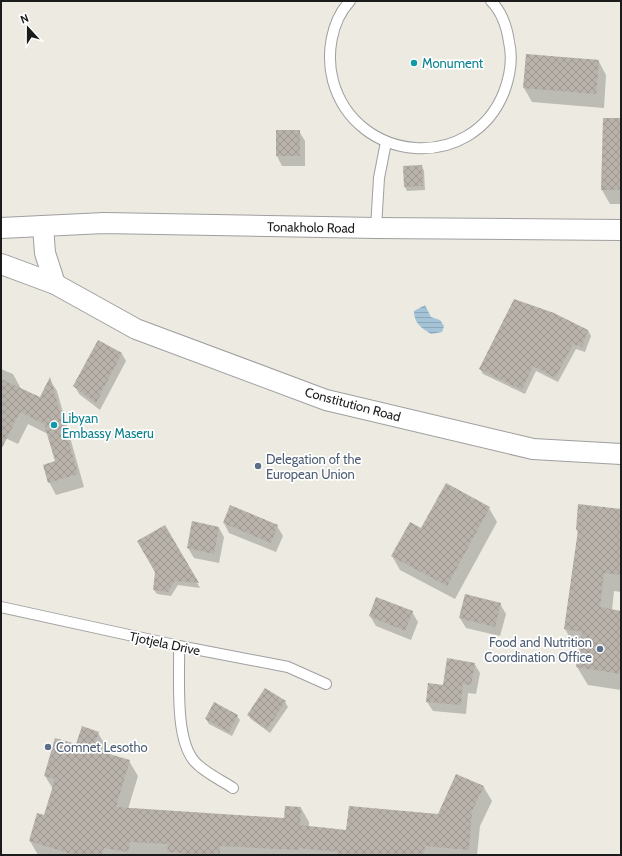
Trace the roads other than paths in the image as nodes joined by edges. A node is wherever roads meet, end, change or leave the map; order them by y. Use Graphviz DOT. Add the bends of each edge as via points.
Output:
graph roads {
  1 [pos="350,1"];
  2 [pos="491,1"];
  3 [pos="386,142"];
  4 [pos="43,226"];
  5 [pos="1,228"];
  6 [pos="376,228"];
  7 [pos="621,230"];
  8 [pos="1,264"];
  9 [pos="55,284"];
  10 [pos="621,454"];
  11 [pos="1,607"];
  12 [pos="179,646"];
  13 [pos="326,684"];
  14 [pos="233,788"];
  1 -- 3 [label="lane" via="336,25 330,48 330,72 336,94 349,114 365,131"];
  2 -- 3 [label="lane" via="506,27 512,52 510,78 500,103 484,124 462,139 438,147 411,149"];
  3 -- 6 [label="lane" via="379,178"];
  4 -- 5 [label="street, Tonakholo Road"];
  4 -- 6 [label="street, Tonakholo Road" via="104,223"];
  4 -- 9 [label="street" via="45,253"];
  6 -- 7 [label="street, Tonakholo Road"];
  8 -- 9 [label="street, Constitution Road"];
  9 -- 10 [label="street, Constitution Road" via="136,329 326,400 533,449"];
  11 -- 12 [label="lane, Tjotjela Drive"];
  12 -- 13 [label="lane, Tjotjela Drive" via="288,667"];
  12 -- 14 [label="lane" via="180,728 186,746 195,762"];
}
